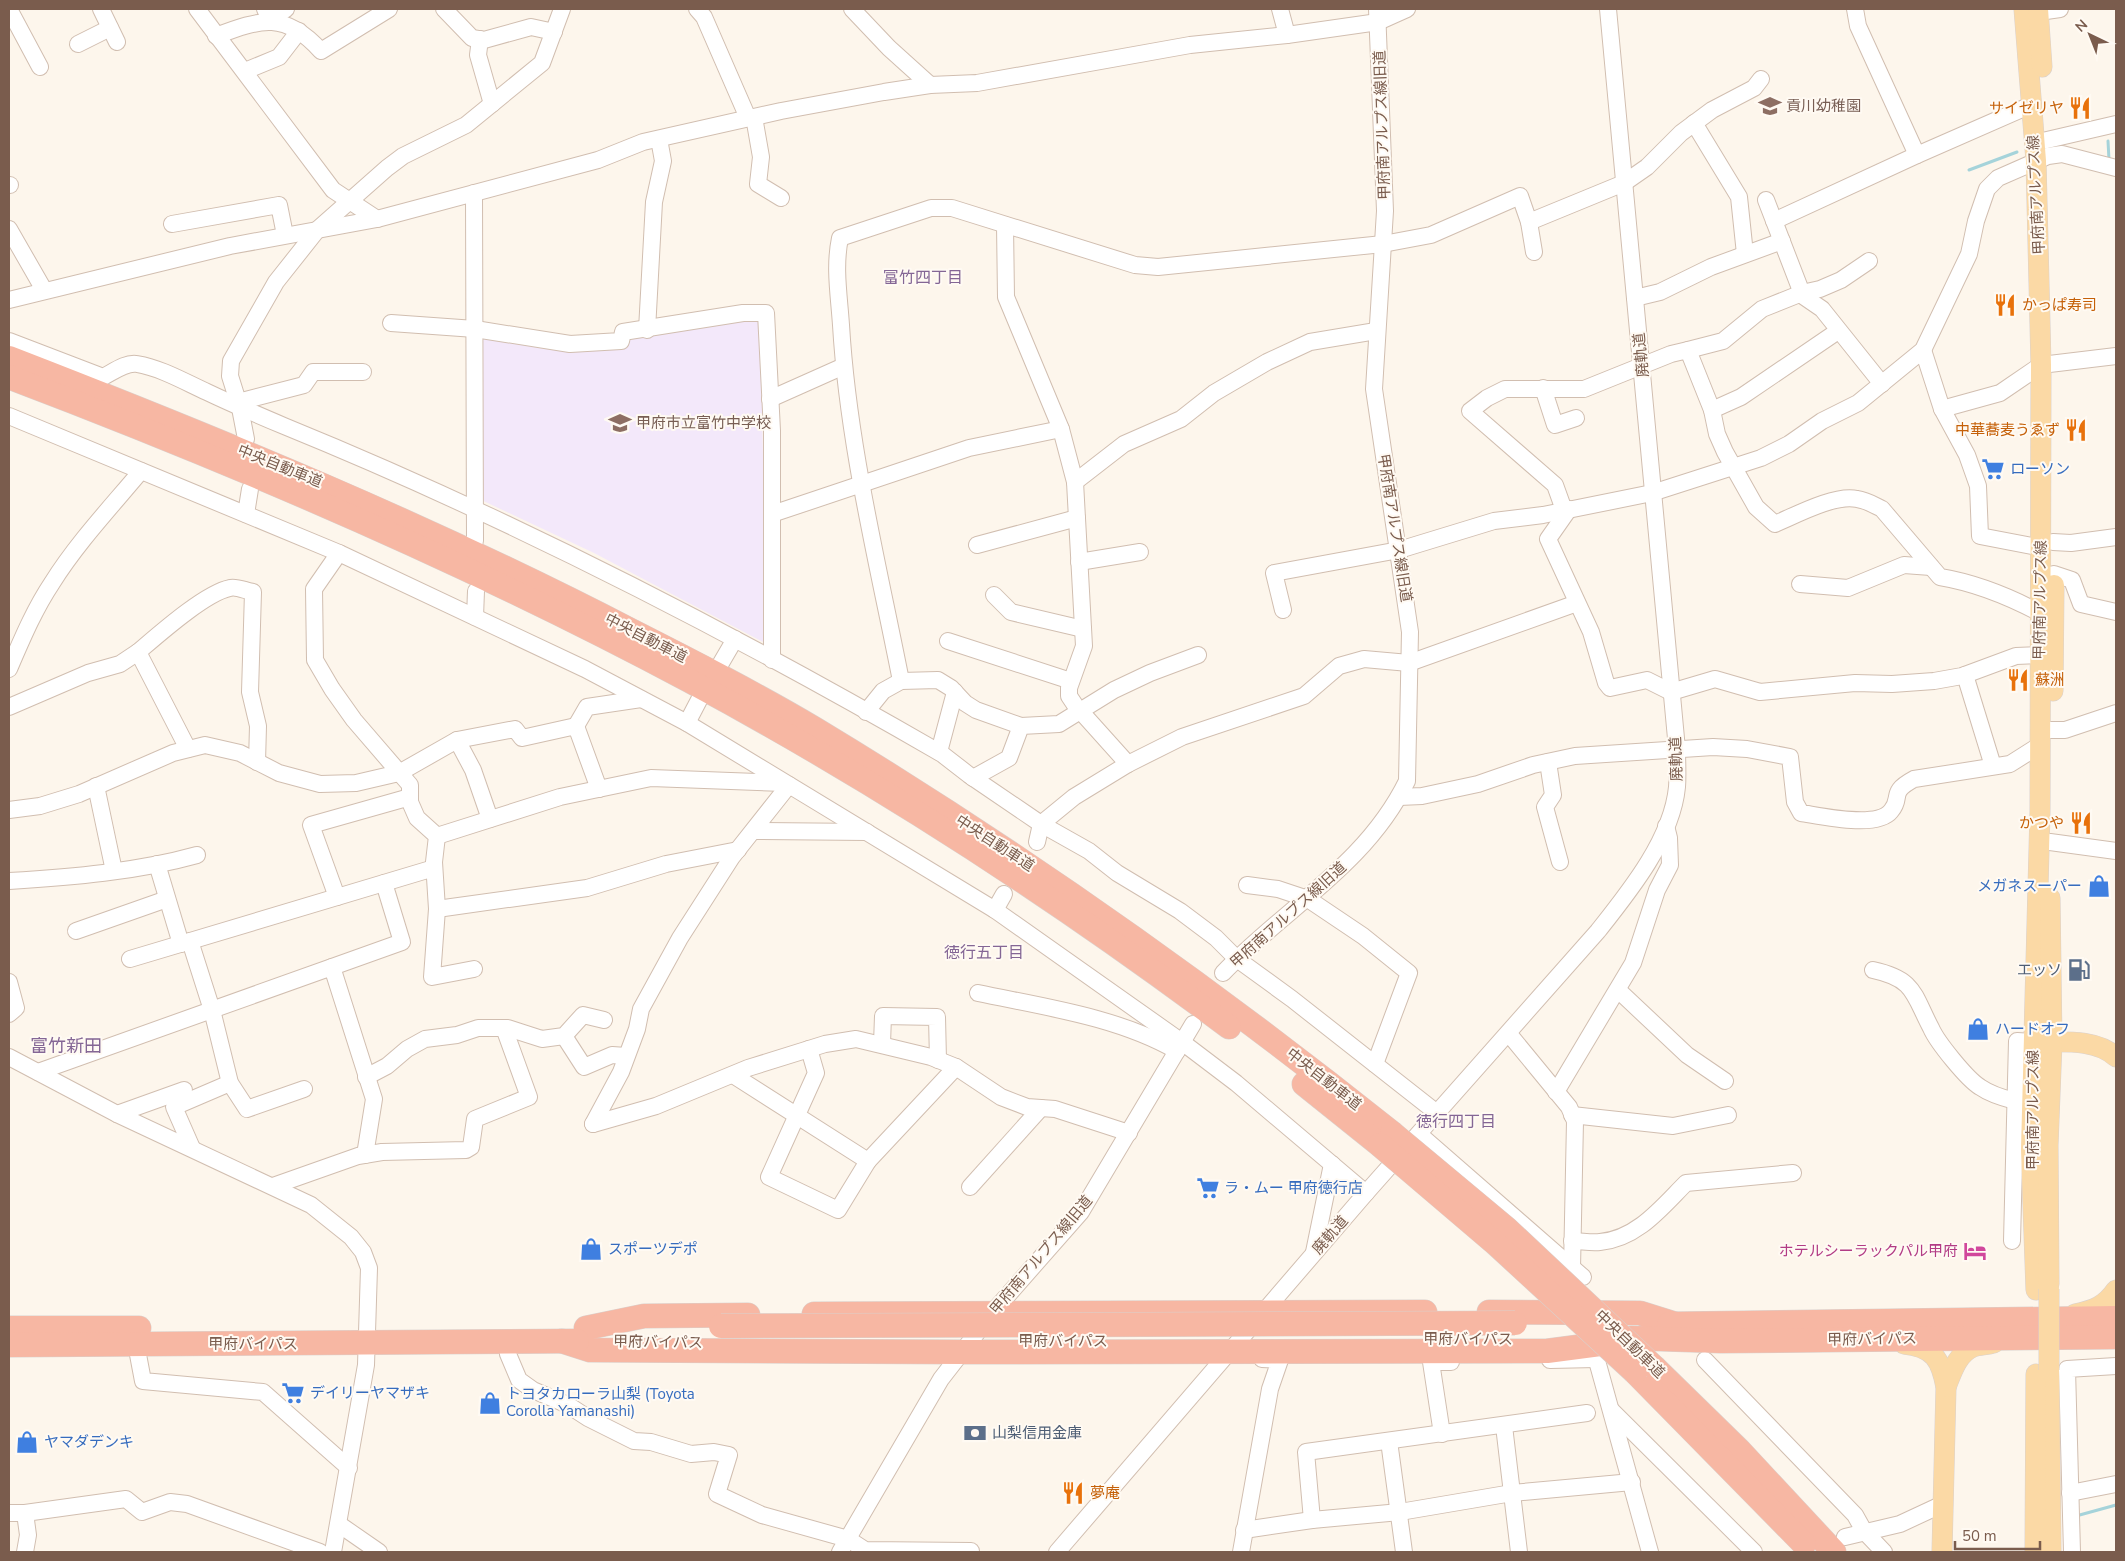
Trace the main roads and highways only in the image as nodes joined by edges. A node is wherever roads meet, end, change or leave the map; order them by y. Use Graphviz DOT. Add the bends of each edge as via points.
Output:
graph roads {
  1 [pos="2034,10"];
  2 [pos="2041,150"];
  3 [pos="9,358"];
  4 [pos="9,377"];
  5 [pos="2048,545"];
  6 [pos="2044,735"];
  7 [pos="2042,1042"];
  8 [pos="2116,1057"];
  9 [pos="1386,1139"];
  10 [pos="2116,1290"];
  11 [pos="2056,1318"];
  12 [pos="2116,1318"];
  13 [pos="1675,1324"];
  14 [pos="9,1328"];
  15 [pos="586,1328"];
  16 [pos="1513,1330"];
  17 [pos="722,1334"];
  18 [pos="367,1336"];
  19 [pos="2016,1336"];
  20 [pos="2116,1337"];
  21 [pos="1646,1338"];
  22 [pos="562,1341"];
  23 [pos="1721,1341"];
  24 [pos="9,1345"];
  25 [pos="1645,1370"];
  26 [pos="2043,1370"];
  27 [pos="1946,1387"];
  28 [pos="1840,1545"];
  29 [pos="1812,1552"];
  30 [pos="1942,1552"];
  31 [pos="2034,1552"];
  32 [pos="2050,1552"];
  1 -- 2 [label="main road, 甲府南アルプス線"];
  1 -- 2 [label="main road, 甲府南アルプス線" via="2031,105"];
  2 -- 5 [label="main road, 甲府南アルプス線"];
  3 -- 9 [label="highway, 中央自動車道" via="327,485 456,544 640,635 813,728 1057,883 1172,964"];
  4 -- 9 [label="highway, 中央自動車道" via="140,427 316,502 571,620 690,681 926,818 1047,897"];
  5 -- 6 [label="main road, 甲府南アルプス線" via="2039,655"];
  5 -- 6 [label="main road, 甲府南アルプス線" via="2054,574"];
  6 -- 7 [label="main road, 甲府南アルプス線"];
  6 -- 7 [label="main road, 甲府南アルプス線" via="2050,842"];
  7 -- 8 [label="main road" via="2104,1047"];
  7 -- 26 [label="main road, 甲府南アルプス線, bridge" via="2048,1145 2042,1290"];
  9 -- 25 [label="highway, 中央自動車道, bridge" via="1495,1243"];
  10 -- 11 [label="main road" via="2104,1305"];
  11 -- 12 [label="highway, 甲府バイパス"];
  11 -- 13 [label="highway, 甲府バイパス"];
  13 -- 15 [label="highway" via="1640,1313 1265,1311 644,1316"];
  13 -- 16 [label="highway, 甲府バイパス"];
  14 -- 18 [label="highway, 甲府バイパス"];
  15 -- 17 [label="highway, 甲府バイパス"];
  15 -- 18 [label="highway, 甲府バイパス"];
  16 -- 17 [label="highway, 甲府バイパス"];
  16 -- 21 [label="highway, 甲府バイパス"];
  17 -- 22 [label="highway, 甲府バイパス"];
  18 -- 22 [label="highway, 甲府バイパス"];
  18 -- 24 [label="highway, 甲府バイパス"];
  19 -- 20 [label="highway, 甲府バイパス"];
  19 -- 23 [label="highway, 甲府バイパス"];
  19 -- 27 [label="main road" via="1973,1348 1962,1355"];
  21 -- 22 [label="highway" via="1594,1352 1227,1354 590,1350"];
  21 -- 23 [label="highway, 甲府バイパス"];
  23 -- 27 [label="main road" via="1782,1347 1917,1346 1927,1350 1940,1364"];
  25 -- 28 [label="highway, 中央自動車道" via="1739,1450"];
  25 -- 29 [label="highway, 中央自動車道"];
  26 -- 31 [label="main road, 甲府南アルプス線"];
  26 -- 32 [label="main road, 甲府南アルプス線"];
  27 -- 30 [label="main road"];
}
